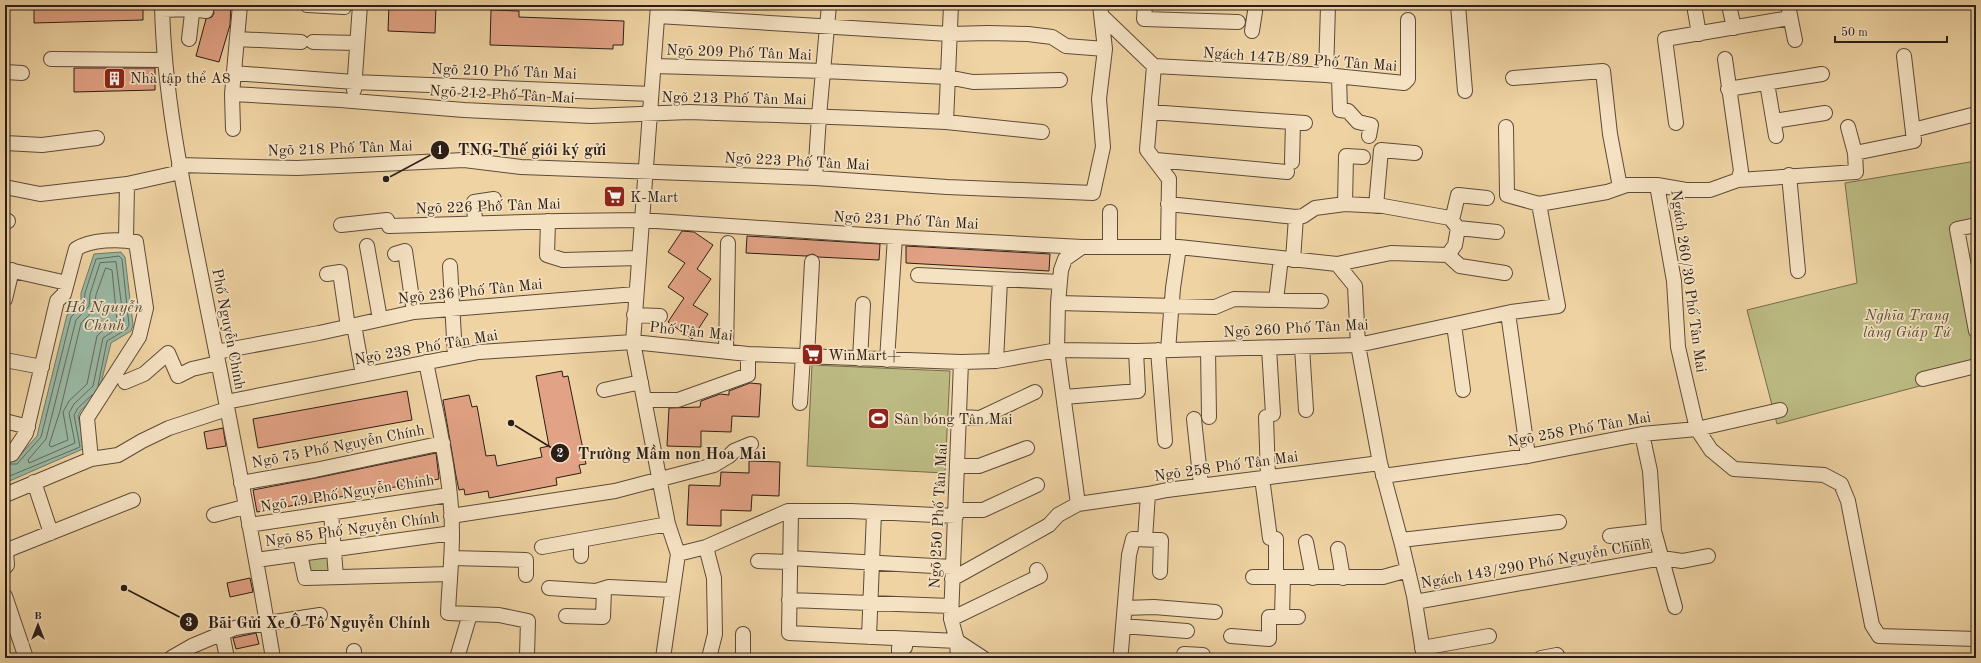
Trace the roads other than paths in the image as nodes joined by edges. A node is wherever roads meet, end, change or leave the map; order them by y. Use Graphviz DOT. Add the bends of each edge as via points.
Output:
graph roads {
  1 [pos="240,5"];
  2 [pos="307,5"];
  3 [pos="345,5"];
  4 [pos="360,5"];
  5 [pos="829,5"];
  6 [pos="951,5"];
  7 [pos="1145,5"];
  8 [pos="1256,5"];
  9 [pos="1328,5"];
  10 [pos="1458,5"];
  11 [pos="1694,5"];
  12 [pos="1729,5"];
  13 [pos="162,7"];
  14 [pos="197,8"];
  15 [pos="658,11"];
  16 [pos="1102,11"];
  17 [pos="1789,12"];
  18 [pos="1408,20"];
  19 [pos="1238,22"];
  20 [pos="827,27"];
  21 [pos="1734,28"];
  22 [pos="1252,30"];
  23 [pos="949,34"];
  24 [pos="1699,34"];
  25 [pos="189,39"];
  26 [pos="237,39"];
  27 [pos="1794,40"];
  28 [pos="357,43"];
  29 [pos="1105,49"];
  30 [pos="1904,56"];
  31 [pos="51,59"];
  32 [pos="1725,59"];
  33 [pos="164,60"];
  34 [pos="654,66"];
  35 [pos="1154,66"];
  36 [pos="824,71"];
  37 [pos="5,72"];
  38 [pos="22,73"];
  39 [pos="234,73"];
  40 [pos="1822,74"];
  41 [pos="1333,76"];
  42 [pos="947,77"];
  43 [pos="1513,78"];
  44 [pos="1060,80"];
  45 [pos="354,82"];
  46 [pos="1767,83"];
  47 [pos="1728,90"];
  48 [pos="1465,91"];
  49 [pos="232,94"];
  50 [pos="651,94"];
  51 [pos="354,101"];
  52 [pos="1150,112"];
  53 [pos="1824,113"];
  54 [pos="649,114"];
  55 [pos="1976,114"];
  56 [pos="819,116"];
  57 [pos="1774,121"];
  58 [pos="946,122"];
  59 [pos="1676,123"];
  60 [pos="1506,127"];
  61 [pos="1848,127"];
  62 [pos="233,129"];
  63 [pos="1913,130"];
  64 [pos="1042,132"];
  65 [pos="1369,136"];
  66 [pos="1776,136"];
  67 [pos="97,138"];
  68 [pos="5,143"];
  69 [pos="1415,153"];
  70 [pos="1855,153"];
  71 [pos="1363,157"];
  72 [pos="1156,160"];
  73 [pos="180,168"];
  74 [pos="646,172"];
  75 [pos="1789,176"];
  76 [pos="816,178"];
  77 [pos="1738,180"];
  78 [pos="127,184"];
  79 [pos="1657,185"];
  80 [pos="5,187"];
  81 [pos="1620,187"];
  82 [pos="1487,198"];
  83 [pos="494,199"];
  84 [pos="1168,204"];
  85 [pos="1345,204"];
  86 [pos="1538,204"];
  87 [pos="1376,206"];
  88 [pos="1110,212"];
  89 [pos="1296,217"];
  90 [pos="641,220"];
  91 [pos="548,221"];
  92 [pos="475,223"];
  93 [pos="1454,223"];
  94 [pos="341,224"];
  95 [pos="1976,226"];
  96 [pos="1497,232"];
  97 [pos="895,237"];
  98 [pos="126,240"];
  99 [pos="728,243"];
  100 [pos="366,246"];
  101 [pos="1082,247"];
  102 [pos="1110,247"];
  103 [pos="1174,247"];
  104 [pos="395,254"];
  105 [pos="1448,254"];
  106 [pos="639,258"];
  107 [pos="1287,259"];
  108 [pos="812,262"];
  109 [pos="1337,264"];
  110 [pos="450,266"];
  111 [pos="8,269"];
  112 [pos="1798,271"];
  113 [pos="1506,273"];
  114 [pos="327,274"];
  115 [pos="918,275"];
  116 [pos="1000,280"];
  117 [pos="67,282"];
  118 [pos="1059,282"];
  119 [pos="636,294"];
  120 [pos="5,299"];
  121 [pos="1276,300"];
  122 [pos="1321,301"];
  123 [pos="1058,303"];
  124 [pos="863,304"];
  125 [pos="453,307"];
  126 [pos="1171,307"];
  127 [pos="414,312"];
  128 [pos="1508,314"];
  129 [pos="634,315"];
  130 [pos="660,316"];
  131 [pos="380,319"];
  132 [pos="1454,325"];
  133 [pos="351,326"];
  134 [pos="1976,331"];
  135 [pos="633,342"];
  136 [pos="1358,346"];
  137 [pos="1302,347"];
  138 [pos="1270,348"];
  139 [pos="1208,349"];
  140 [pos="1057,350"];
  141 [pos="1163,350"];
  142 [pos="1136,351"];
  143 [pos="726,352"];
  144 [pos="748,354"];
  145 [pos="455,356"];
  146 [pos="805,356"];
  147 [pos="217,358"];
  148 [pos="860,359"];
  149 [pos="5,360"];
  150 [pos="887,360"];
  151 [pos="996,361"];
  152 [pos="426,362"];
  153 [pos="961,362"];
  154 [pos="1976,366"];
  155 [pos="42,367"];
  156 [pos="363,375"];
  157 [pos="1923,379"];
  158 [pos="125,382"];
  159 [pos="641,382"];
  160 [pos="604,390"];
  161 [pos="1463,390"];
  162 [pos="1035,392"];
  163 [pos="1064,397"];
  164 [pos="645,400"];
  165 [pos="800,403"];
  166 [pos="227,405"];
  167 [pos="1306,410"];
  168 [pos="1780,410"];
  169 [pos="960,417"];
  170 [pos="1210,417"];
  171 [pos="1194,419"];
  172 [pos="5,421"];
  173 [pos="28,427"];
  174 [pos="1698,429"];
  175 [pos="1642,434"];
  176 [pos="1166,441"];
  177 [pos="443,443"];
  178 [pos="751,444"];
  179 [pos="1028,448"];
  180 [pos="5,456"];
  181 [pos="1528,456"];
  182 [pos="91,459"];
  183 [pos="958,466"];
  184 [pos="1381,469"];
  185 [pos="1265,477"];
  186 [pos="660,479"];
  187 [pos="34,482"];
  188 [pos="241,483"];
  189 [pos="1038,485"];
  190 [pos="1201,486"];
  191 [pos="1148,494"];
  192 [pos="5,495"];
  193 [pos="449,495"];
  194 [pos="133,500"];
  195 [pos="1078,504"];
  196 [pos="244,506"];
  197 [pos="791,512"];
  198 [pos="331,513"];
  199 [pos="874,513"];
  200 [pos="956,513"];
  201 [pos="214,515"];
  202 [pos="451,516"];
  203 [pos="1559,522"];
  204 [pos="668,524"];
  205 [pos="249,525"];
  206 [pos="1654,531"];
  207 [pos="51,533"];
  208 [pos="452,533"];
  209 [pos="1610,536"];
  210 [pos="581,540"];
  211 [pos="1146,540"];
  212 [pos="1401,540"];
  213 [pos="1306,542"];
  214 [pos="706,547"];
  215 [pos="334,549"];
  216 [pos="550,549"];
  217 [pos="1337,549"];
  218 [pos="6,551"];
  219 [pos="300,554"];
  220 [pos="678,554"];
  221 [pos="581,556"];
  222 [pos="1708,556"];
  223 [pos="451,558"];
  224 [pos="1662,558"];
  225 [pos="256,560"];
  226 [pos="790,560"];
  227 [pos="758,561"];
  228 [pos="872,562"];
  229 [pos="5,567"];
  230 [pos="1037,570"];
  231 [pos="1408,570"];
  232 [pos="1160,572"];
  233 [pos="952,573"];
  234 [pos="450,574"];
  235 [pos="526,575"];
  236 [pos="336,577"];
  237 [pos="1252,577"];
  238 [pos="1280,577"];
  239 [pos="1314,578"];
  240 [pos="1343,578"];
  241 [pos="549,588"];
  242 [pos="604,588"];
  243 [pos="672,590"];
  244 [pos="5,596"];
  245 [pos="789,600"];
  246 [pos="1415,602"];
  247 [pos="871,603"];
  248 [pos="1675,607"];
  249 [pos="1125,608"];
  250 [pos="7,612"];
  251 [pos="1215,612"];
  252 [pos="951,613"];
  253 [pos="470,614"];
  254 [pos="320,615"];
  255 [pos="566,616"];
  256 [pos="1282,617"];
  257 [pos="1298,617"];
  258 [pos="267,622"];
  259 [pos="1123,626"];
  260 [pos="1187,631"];
  261 [pos="222,633"];
  262 [pos="743,634"];
  263 [pos="1231,636"];
  264 [pos="1489,636"];
  265 [pos="870,637"];
  266 [pos="906,639"];
  267 [pos="1976,639"];
  268 [pos="957,641"];
  269 [pos="1121,651"];
  270 [pos="1423,653"];
  271 [pos="1184,654"];
  272 [pos="527,655"];
  273 [pos="1557,655"];
  274 [pos="22,657"];
  275 [pos="174,657"];
  276 [pos="227,658"];
  277 [pos="273,658"];
  278 [pos="457,658"];
  279 [pos="663,658"];
  280 [pos="709,658"];
  281 [pos="743,658"];
  282 [pos="898,658"];
  283 [pos="958,658"];
  284 [pos="983,658"];
  285 [pos="1202,658"];
  286 [pos="1542,658"];
  1 -- 26 [label="street"];
  2 -- 3 [label="street" via="344,8"];
  4 -- 28 [label="street"];
  5 -- 20 [label="street"];
  6 -- 23 [label="street"];
  7 -- 19 [label="street" via="1144,19"];
  8 -- 22 [label="street"];
  9 -- 41 [label="street"];
  10 -- 48 [label="street"];
  11 -- 24 [label="street"];
  12 -- 21 [label="street"];
  13 -- 14 [label="street"];
  13 -- 33 [label="street, Phố Nguyễn Chính"];
  14 -- 25 [label="street"];
  15 -- 20 [label="street"];
  15 -- 34 [label="street, Phố Tân Mai"];
  16 -- 29 [label="street"];
  16 -- 35 [label="street"];
  17 -- 21 [label="street"];
  17 -- 27 [label="street"];
  18 -- 41 [label="street, Ngách 147B/89 Phố Tân Mai" via="1407,81 1404,83"];
  20 -- 23 [label="street"];
  20 -- 36 [label="street"];
  21 -- 24 [label="street"];
  23 -- 29 [label="street" via="1028,34 1052,37 1066,46"];
  23 -- 42 [label="street"];
  24 -- 59 [label="street" via="1665,39"];
  26 -- 28 [label="street"];
  26 -- 39 [label="street"];
  28 -- 45 [label="street"];
  29 -- 76 [label="street, Ngõ 223 Phố Tân Mai" via="1099,99 1103,147 1093,193"];
  30 -- 63 [label="street"];
  31 -- 33 [label="street"];
  32 -- 47 [label="street"];
  33 -- 73 [label="street, Phố Nguyễn Chính"];
  34 -- 36 [label="street, Ngõ 209 Phố Tân Mai"];
  34 -- 50 [label="street, Phố Tân Mai"];
  35 -- 41 [label="street, Ngách 147B/89 Phố Tân Mai"];
  35 -- 52 [label="street"];
  36 -- 42 [label="street, Ngõ 209 Phố Tân Mai"];
  36 -- 56 [label="street"];
  37 -- 38 [label="street"];
  39 -- 45 [label="street, Ngõ 210 Phố Tân Mai"];
  39 -- 49 [label="street"];
  40 -- 46 [label="street"];
  41 -- 65 [label="street" via="1340,110 1348,111 1358,122 1371,125"];
  42 -- 44 [label="street, Ngõ 209 Phố Tân Mai" via="973,82"];
  42 -- 58 [label="street"];
  43 -- 81 [label="street" via="1603,71 1610,134"];
  45 -- 50 [label="street, Ngõ 210 Phố Tân Mai"];
  45 -- 51 [label="street"];
  46 -- 47 [label="street"];
  46 -- 57 [label="street"];
  47 -- 77 [label="street" via="1741,171"];
  49 -- 51 [label="street, Ngõ 212 Phố Tân Mai"];
  49 -- 62 [label="street"];
  50 -- 54 [label="street, Phố Tân Mai"];
  51 -- 54 [label="street, Ngõ 212 Phố Tân Mai" via="464,110 591,116"];
  52 -- 72 [label="street" via="1147,150"];
  52 -- 72 [label="street" via="1299,122 1290,167"];
  53 -- 57 [label="street"];
  54 -- 56 [label="street, Ngõ 213 Phố Tân Mai" via="689,112"];
  54 -- 74 [label="street, Phố Tân Mai"];
  55 -- 63 [label="street"];
  56 -- 58 [label="street, Ngõ 213 Phố Tân Mai"];
  56 -- 76 [label="street"];
  57 -- 66 [label="street"];
  58 -- 64 [label="street, Ngõ 213 Phố Tân Mai"];
  60 -- 86 [label="street" via="1507,195"];
  61 -- 70 [label="street"];
  63 -- 70 [label="street" via="1914,140"];
  67 -- 68 [label="street" via="42,145"];
  69 -- 87 [label="street" via="1381,150"];
  70 -- 75 [label="street" via="1856,172"];
  71 -- 85 [label="street" via="1346,156"];
  72 -- 84 [label="street" via="1169,179"];
  73 -- 74 [label="street, Ngõ 218 Phố Tân Mai" via="297,168 464,160 521,167"];
  73 -- 78 [label="street, Ngõ 218 Phố Tân Mai"];
  73 -- 147 [label="street, Phố Nguyễn Chính"];
  74 -- 76 [label="street, Ngõ 223 Phố Tân Mai"];
  74 -- 90 [label="street, Phố Tân Mai"];
  75 -- 77 [label="street"];
  75 -- 112 [label="street"];
  77 -- 79 [label="street" via="1710,190 1686,190"];
  78 -- 80 [label="street, Ngõ 218 Phố Tân Mai" via="40,194"];
  78 -- 98 [label="street"];
  79 -- 81 [label="street"];
  79 -- 174 [label="street, Ngách 260/30 Phố Tân Mai" via="1674,281 1678,347"];
  81 -- 86 [label="street" via="1607,192"];
  82 -- 93 [label="street" via="1458,195"];
  83 -- 92 [label="street" via="474,202"];
  84 -- 89 [label="street"];
  84 -- 103 [label="street"];
  85 -- 87 [label="street"];
  85 -- 89 [label="street" via="1315,208 1303,216"];
  86 -- 128 [label="street, Ngõ 260 Phố Tân Mai" via="1558,306"];
  87 -- 93 [label="street" via="1423,212"];
  88 -- 102 [label="street"];
  89 -- 107 [label="street"];
  90 -- 91 [label="street, Ngõ 226 Phố Tân Mai"];
  90 -- 97 [label="street, Ngõ 231 Phố Tân Mai"];
  90 -- 106 [label="street, Phố Tân Mai"];
  91 -- 92 [label="street, Ngõ 226 Phố Tân Mai"];
  91 -- 106 [label="street" via="547,254 563,260"];
  92 -- 94 [label="street, Ngõ 226 Phố Tân Mai" via="389,226 388,220"];
  93 -- 96 [label="street"];
  93 -- 105 [label="street" via="1455,245"];
  95 -- 134 [label="street" via="1957,230"];
  97 -- 101 [label="street, Ngõ 231 Phố Tân Mai"];
  97 -- 150 [label="street"];
  98 -- 117 [label="street" via="82,245 76,249"];
  98 -- 182 [label="street" via="136,242 146,308 139,337 87,418"];
  99 -- 143 [label="street"];
  100 -- 131 [label="street"];
  101 -- 102 [label="street, Ngõ 231 Phố Tân Mai"];
  101 -- 118 [label="street" via="1065,260"];
  102 -- 103 [label="street, Ngõ 231 Phố Tân Mai"];
  103 -- 107 [label="street, Ngõ 231 Phố Tân Mai"];
  103 -- 126 [label="street"];
  104 -- 127 [label="street" via="405,251"];
  105 -- 109 [label="street, Ngõ 231 Phố Tân Mai" via="1391,253"];
  105 -- 113 [label="street" via="1460,266"];
  106 -- 119 [label="street, Phố Tân Mai"];
  107 -- 109 [label="street, Ngõ 231 Phố Tân Mai"];
  107 -- 121 [label="street"];
  108 -- 146 [label="street"];
  109 -- 136 [label="street" via="1355,286"];
  110 -- 125 [label="street"];
  111 -- 117 [label="street"];
  111 -- 120 [label="street"];
  114 -- 133 [label="street" via="340,272"];
  115 -- 116 [label="street"];
  116 -- 118 [label="street"];
  116 -- 151 [label="street"];
  117 -- 155 [label="street" via="64,294 57,301"];
  118 -- 123 [label="street"];
  119 -- 125 [label="street, Ngõ 236 Phố Tân Mai"];
  119 -- 129 [label="street, Phố Tân Mai"];
  121 -- 122 [label="street"];
  121 -- 126 [label="street" via="1234,299 1215,307"];
  123 -- 126 [label="street"];
  123 -- 140 [label="street"];
  124 -- 148 [label="street"];
  125 -- 127 [label="street, Ngõ 236 Phố Tân Mai"];
  125 -- 145 [label="street"];
  126 -- 141 [label="street"];
  127 -- 131 [label="street, Ngõ 236 Phố Tân Mai"];
  128 -- 132 [label="street, Ngõ 260 Phố Tân Mai"];
  128 -- 181 [label="street"];
  129 -- 130 [label="street"];
  129 -- 135 [label="street, Phố Tân Mai"];
  131 -- 133 [label="street, Ngõ 236 Phố Tân Mai"];
  132 -- 136 [label="street, Ngõ 260 Phố Tân Mai"];
  132 -- 161 [label="street"];
  133 -- 147 [label="street, Ngõ 236 Phố Tân Mai"];
  133 -- 156 [label="street"];
  135 -- 143 [label="street, Phố Tân Mai"];
  135 -- 145 [label="street, Ngõ 238 Phố Tân Mai" via="492,350"];
  135 -- 159 [label="street"];
  136 -- 137 [label="street, Ngõ 260 Phố Tân Mai"];
  136 -- 184 [label="street"];
  137 -- 138 [label="street, Ngõ 260 Phố Tân Mai"];
  137 -- 167 [label="street"];
  138 -- 139 [label="street, Ngõ 260 Phố Tân Mai"];
  138 -- 185 [label="street"];
  139 -- 141 [label="street, Ngõ 260 Phố Tân Mai"];
  139 -- 170 [label="street"];
  140 -- 142 [label="street, Ngõ 260 Phố Tân Mai"];
  140 -- 151 [label="street, Phố Tân Mai"];
  140 -- 163 [label="street"];
  141 -- 142 [label="street, Ngõ 260 Phố Tân Mai"];
  141 -- 176 [label="street"];
  142 -- 163 [label="street" via="1138,391"];
  143 -- 144 [label="street, Phố Tân Mai"];
  144 -- 146 [label="street, Phố Tân Mai"];
  144 -- 164 [label="street" via="748,375 678,400"];
  145 -- 152 [label="street, Ngõ 238 Phố Tân Mai"];
  146 -- 148 [label="street, Phố Tân Mai"];
  146 -- 165 [label="street"];
  147 -- 158 [label="street, Ngõ 236 Phố Tân Mai" via="178,376 168,353 144,374"];
  147 -- 166 [label="street, Phố Nguyễn Chính"];
  148 -- 150 [label="street, Phố Tân Mai"];
  149 -- 155 [label="street"];
  150 -- 153 [label="street, Phố Tân Mai"];
  151 -- 153 [label="street, Phố Tân Mai"];
  152 -- 156 [label="street, Ngõ 238 Phố Tân Mai"];
  152 -- 177 [label="street"];
  153 -- 169 [label="street, Ngõ 250 Phố Tân Mai"];
  154 -- 157 [label="street"];
  155 -- 173 [label="street"];
  156 -- 166 [label="street, Ngõ 238 Phố Tân Mai"];
  159 -- 160 [label="street"];
  159 -- 164 [label="street"];
  162 -- 169 [label="street" via="980,418"];
  163 -- 195 [label="street"];
  164 -- 186 [label="street"];
  166 -- 182 [label="street, Ngõ 238 Phố Tân Mai" via="169,428 118,455"];
  166 -- 188 [label="street, Phố Nguyễn Chính"];
  168 -- 174 [label="street, Ngõ 258 Phố Tân Mai"];
  169 -- 183 [label="street, Ngõ 250 Phố Tân Mai"];
  171 -- 190 [label="street"];
  172 -- 173 [label="street"];
  173 -- 180 [label="street" via="12,454"];
  174 -- 175 [label="street, Ngõ 258 Phố Tân Mai"];
  174 -- 267 [label="street, Ngách 260/30 Phố Tân Mai" via="1711,450 1734,469 1824,475 1841,484 1848,501 1872,626 1878,636"];
  175 -- 181 [label="street, Ngõ 258 Phố Tân Mai"];
  175 -- 206 [label="street, Ngách 143/290 Phố Nguyễn Chính" via="1650,471"];
  177 -- 188 [label="street, Ngõ 75 Phố Nguyễn Chính"];
  177 -- 193 [label="street"];
  178 -- 186 [label="street" via="734,451 714,465"];
  179 -- 183 [label="street" via="979,466"];
  181 -- 184 [label="street, Ngõ 258 Phố Tân Mai"];
  182 -- 187 [label="street, Ngõ 238 Phố Tân Mai"];
  183 -- 200 [label="street, Ngõ 250 Phố Tân Mai"];
  184 -- 185 [label="street, Ngõ 258 Phố Tân Mai"];
  184 -- 212 [label="street"];
  185 -- 190 [label="street, Ngõ 258 Phố Tân Mai"];
  185 -- 238 [label="street" via="1270,538 1276,539"];
  186 -- 202 [label="street" via="615,491"];
  186 -- 204 [label="street"];
  187 -- 192 [label="street, Ngõ 238 Phố Tân Mai"];
  187 -- 207 [label="street"];
  188 -- 196 [label="street, Phố Nguyễn Chính"];
  189 -- 200 [label="street" via="984,510"];
  190 -- 191 [label="street, Ngõ 258 Phố Tân Mai"];
  191 -- 195 [label="street, Ngõ 258 Phố Tân Mai"];
  191 -- 211 [label="street"];
  193 -- 198 [label="street, Ngõ 79 Phố Nguyễn Chính"];
  193 -- 202 [label="street"];
  194 -- 207 [label="street"];
  195 -- 233 [label="street, Ngõ 258 Phố Tân Mai" via="1058,515 1049,525"];
  196 -- 201 [label="street"];
  196 -- 205 [label="street, Phố Nguyễn Chính"];
  197 -- 199 [label="street"];
  197 -- 214 [label="street"];
  197 -- 226 [label="street"];
  198 -- 205 [label="street, Ngõ 79 Phố Nguyễn Chính"];
  198 -- 215 [label="street"];
  199 -- 200 [label="street"];
  199 -- 228 [label="street"];
  200 -- 233 [label="street, Ngõ 250 Phố Tân Mai"];
  202 -- 208 [label="street"];
  203 -- 212 [label="street"];
  204 -- 210 [label="street" via="643,535"];
  204 -- 220 [label="street"];
  205 -- 225 [label="street, Phố Nguyễn Chính"];
  206 -- 209 [label="street"];
  206 -- 224 [label="street, Ngách 143/290 Phố Nguyễn Chính"];
  207 -- 218 [label="street"];
  208 -- 215 [label="street, Ngõ 85 Phố Nguyễn Chính"];
  208 -- 223 [label="street"];
  210 -- 216 [label="street"];
  210 -- 221 [label="street"];
  211 -- 232 [label="street" via="1161,540"];
  211 -- 249 [label="street" via="1133,540 1129,555"];
  212 -- 231 [label="street"];
  213 -- 239 [label="street"];
  214 -- 220 [label="street"];
  214 -- 280 [label="street" via="714,585 715,634"];
  215 -- 219 [label="street, Ngõ 85 Phố Nguyễn Chính"];
  215 -- 236 [label="street"];
  217 -- 240 [label="street"];
  218 -- 229 [label="street" via="8,565"];
  219 -- 225 [label="street, Ngõ 85 Phố Nguyễn Chính"];
  219 -- 236 [label="street" via="305,578"];
  220 -- 243 [label="street"];
  222 -- 224 [label="street, Ngách 143/290 Phố Nguyễn Chính" via="1682,561"];
  223 -- 234 [label="street"];
  223 -- 235 [label="street" via="526,560"];
  224 -- 246 [label="street, Ngách 143/290 Phố Nguyễn Chính"];
  224 -- 248 [label="street, Ngách 143/290 Phố Nguyễn Chính"];
  225 -- 258 [label="street, Phố Nguyễn Chính"];
  226 -- 227 [label="street"];
  226 -- 228 [label="street"];
  226 -- 245 [label="street"];
  228 -- 233 [label="street"];
  228 -- 247 [label="street"];
  230 -- 252 [label="street" via="1040,576"];
  231 -- 240 [label="street" via="1383,577"];
  231 -- 246 [label="street"];
  233 -- 252 [label="street, Ngõ 250 Phố Tân Mai"];
  234 -- 236 [label="street" via="394,581"];
  234 -- 253 [label="street" via="448,613"];
  237 -- 238 [label="street"];
  238 -- 239 [label="street"];
  238 -- 256 [label="street"];
  239 -- 240 [label="street"];
  241 -- 242 [label="street" via="596,591"];
  242 -- 243 [label="street"];
  242 -- 255 [label="street" via="603,617"];
  243 -- 279 [label="street"];
  244 -- 250 [label="street"];
  245 -- 247 [label="street"];
  245 -- 265 [label="street" via="789,633"];
  246 -- 270 [label="street"];
  247 -- 252 [label="street"];
  247 -- 265 [label="street"];
  249 -- 251 [label="street" via="1154,607"];
  249 -- 259 [label="street"];
  250 -- 274 [label="street"];
  252 -- 268 [label="street, Ngõ 250 Phố Tân Mai"];
  253 -- 272 [label="street" via="499,615 528,621"];
  253 -- 278 [label="street"];
  254 -- 258 [label="street"];
  256 -- 257 [label="street"];
  256 -- 263 [label="street" via="1269,617 1269,639"];
  258 -- 261 [label="street"];
  258 -- 277 [label="street, Phố Nguyễn Chính"];
  259 -- 260 [label="street"];
  259 -- 269 [label="street"];
  261 -- 275 [label="street"];
  261 -- 276 [label="street"];
  262 -- 281 [label="street"];
  264 -- 270 [label="street"];
  265 -- 266 [label="street"];
  266 -- 268 [label="street"];
  266 -- 282 [label="street" via="905,647 898,648"];
  268 -- 283 [label="street, Ngõ 250 Phố Tân Mai"];
  268 -- 284 [label="street"];
  271 -- 285 [label="street" via="1203,655"];
  273 -- 286 [label="street"];
}
